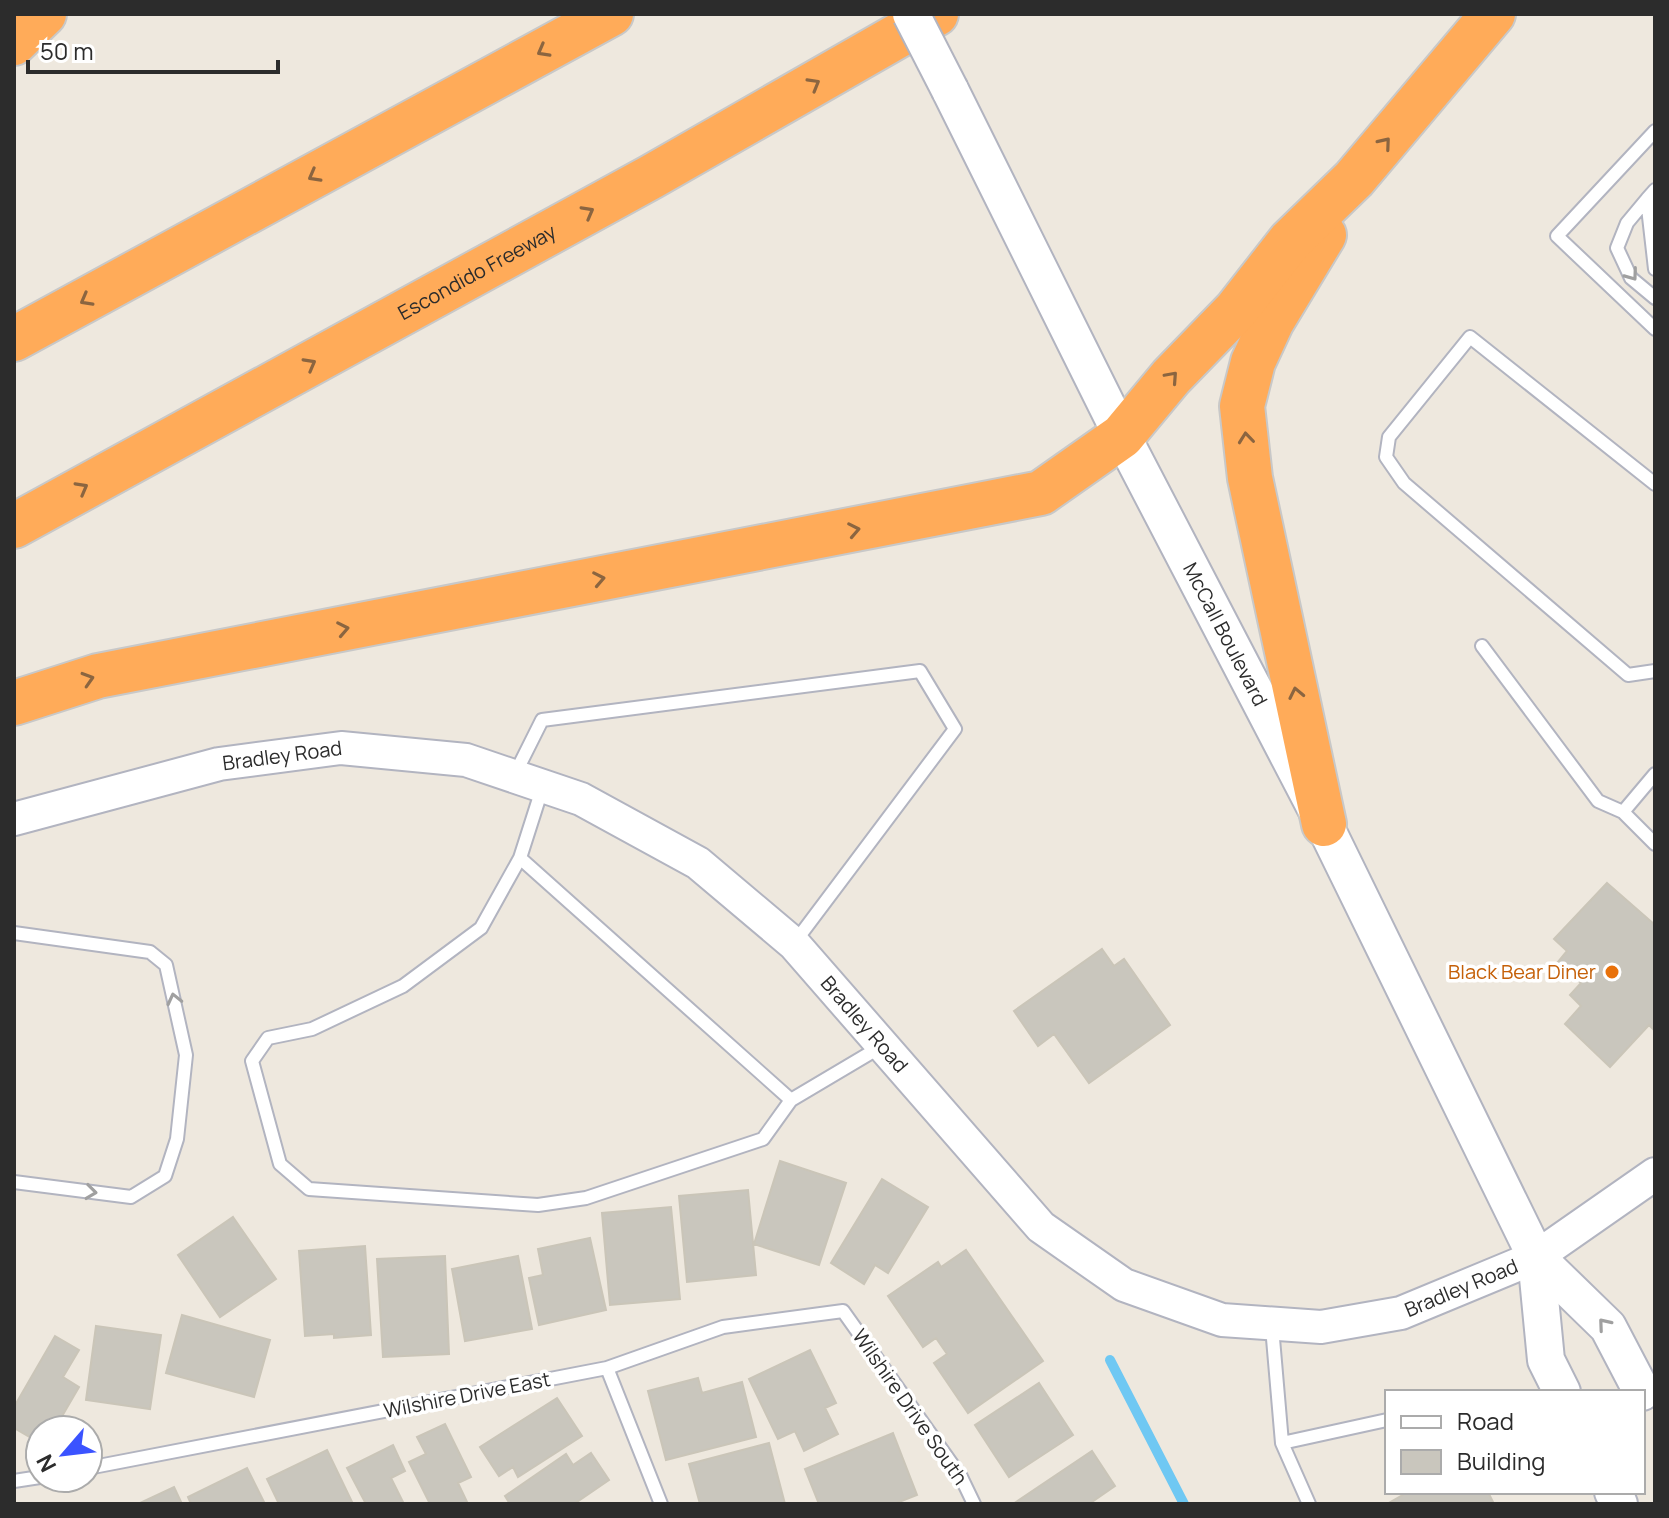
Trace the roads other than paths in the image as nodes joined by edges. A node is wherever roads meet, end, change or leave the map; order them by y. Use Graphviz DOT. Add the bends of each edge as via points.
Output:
graph roads {
  1 [pos="44,14"];
  2 [pos="611,14"];
  3 [pos="911,14"];
  4 [pos="936,14"];
  5 [pos="1493,14"];
  6 [pos="14,43"];
  7 [pos="1655,131"];
  8 [pos="1354,179"];
  9 [pos="1651,195"];
  10 [pos="1655,269"];
  11 [pos="1655,298"];
  12 [pos="1655,329"];
  13 [pos="14,339"];
  14 [pos="1122,436"];
  15 [pos="1655,484"];
  16 [pos="14,526"];
  17 [pos="1482,646"];
  18 [pos="1655,671"];
  19 [pos="14,703"];
  20 [pos="1655,774"];
  21 [pos="529,781"];
  22 [pos="1623,812"];
  23 [pos="14,819"];
  24 [pos="1324,824"];
  25 [pos="1655,844"];
  26 [pos="520,858"];
  27 [pos="14,933"];
  28 [pos="794,944"];
  29 [pos="882,1045"];
  30 [pos="791,1100"];
  31 [pos="1655,1174"];
  32 [pos="14,1182"];
  33 [pos="1536,1257"];
  34 [pos="843,1311"];
  35 [pos="1272,1323"];
  36 [pos="607,1368"];
  37 [pos="1561,1390"];
  38 [pos="1640,1390"];
  39 [pos="1645,1399"];
  40 [pos="1655,1417"];
  41 [pos="1385,1420"];
  42 [pos="1282,1443"];
  43 [pos="104,1465"];
  44 [pos="661,1504"];
  45 [pos="974,1504"];
  46 [pos="1309,1504"];
  1 -- 6 [label="highway"];
  2 -- 13 [label="highway, one-way"];
  3 -- 14 [label="main road, McCall Boulevard, bridge"];
  16 -- 4 [label="highway, Escondido Freeway, one-way" via="651,177"];
  8 -- 5 [label="highway, one-way"];
  7 -- 12 [label="lane" via="1557,236"];
  14 -- 8 [label="highway, one-way" via="1236,310 1290,241"];
  24 -- 8 [label="highway, one-way" via="1250,478 1242,406 1253,362 1272,321"];
  9 -- 10 [label="lane"];
  9 -- 11 [label="lane, one-way" via="1627,223 1617,248 1631,278"];
  19 -- 14 [label="highway, one-way" via="98,676 1041,493"];
  14 -- 24 [label="main road, McCall Boulevard"];
  15 -- 18 [label="lane" via="1470,337 1389,437 1386,457 1404,483 1628,675"];
  17 -- 22 [label="lane" via="1598,801"];
  20 -- 22 [label="lane"];
  21 -- 23 [label="street, Bradley Road" via="466,760 341,748 219,764"];
  21 -- 26 [label="lane"];
  21 -- 28 [label="street, Bradley Road" via="581,799 698,863"];
  21 -- 28 [label="lane" via="542,720 920,671 955,729"];
  22 -- 25 [label="lane"];
  24 -- 33 [label="main road, McCall Boulevard"];
  26 -- 30 [label="lane"];
  26 -- 30 [label="lane" via="481,928 403,986 312,1029 268,1038 252,1061 280,1164 309,1189 538,1205 586,1198 763,1139"];
  32 -- 27 [label="lane, one-way" via="131,1197 165,1176 177,1139 186,1055 166,965 150,952"];
  28 -- 29 [label="street, Bradley Road"];
  29 -- 30 [label="lane"];
  29 -- 35 [label="street, Bradley Road" via="1041,1227 1124,1285 1222,1320"];
  31 -- 33 [label="street, Bradley Road"];
  33 -- 35 [label="street, Bradley Road" via="1401,1313 1321,1327"];
  33 -- 37 [label="main road, McCall Boulevard" via="1546,1360"];
  38 -- 33 [label="main road, McCall Boulevard, one-way" via="1608,1327"];
  34 -- 36 [label="lane, Wilshire Drive East" via="723,1327"];
  34 -- 45 [label="lane, Wilshire Drive South" via="961,1477"];
  35 -- 42 [label="lane"];
  36 -- 43 [label="lane, Wilshire Drive East"];
  36 -- 44 [label="lane"];
  39 -- 40 [label="main road, McCall Boulevard"];
  41 -- 42 [label="lane"];
  42 -- 46 [label="lane"];
}
